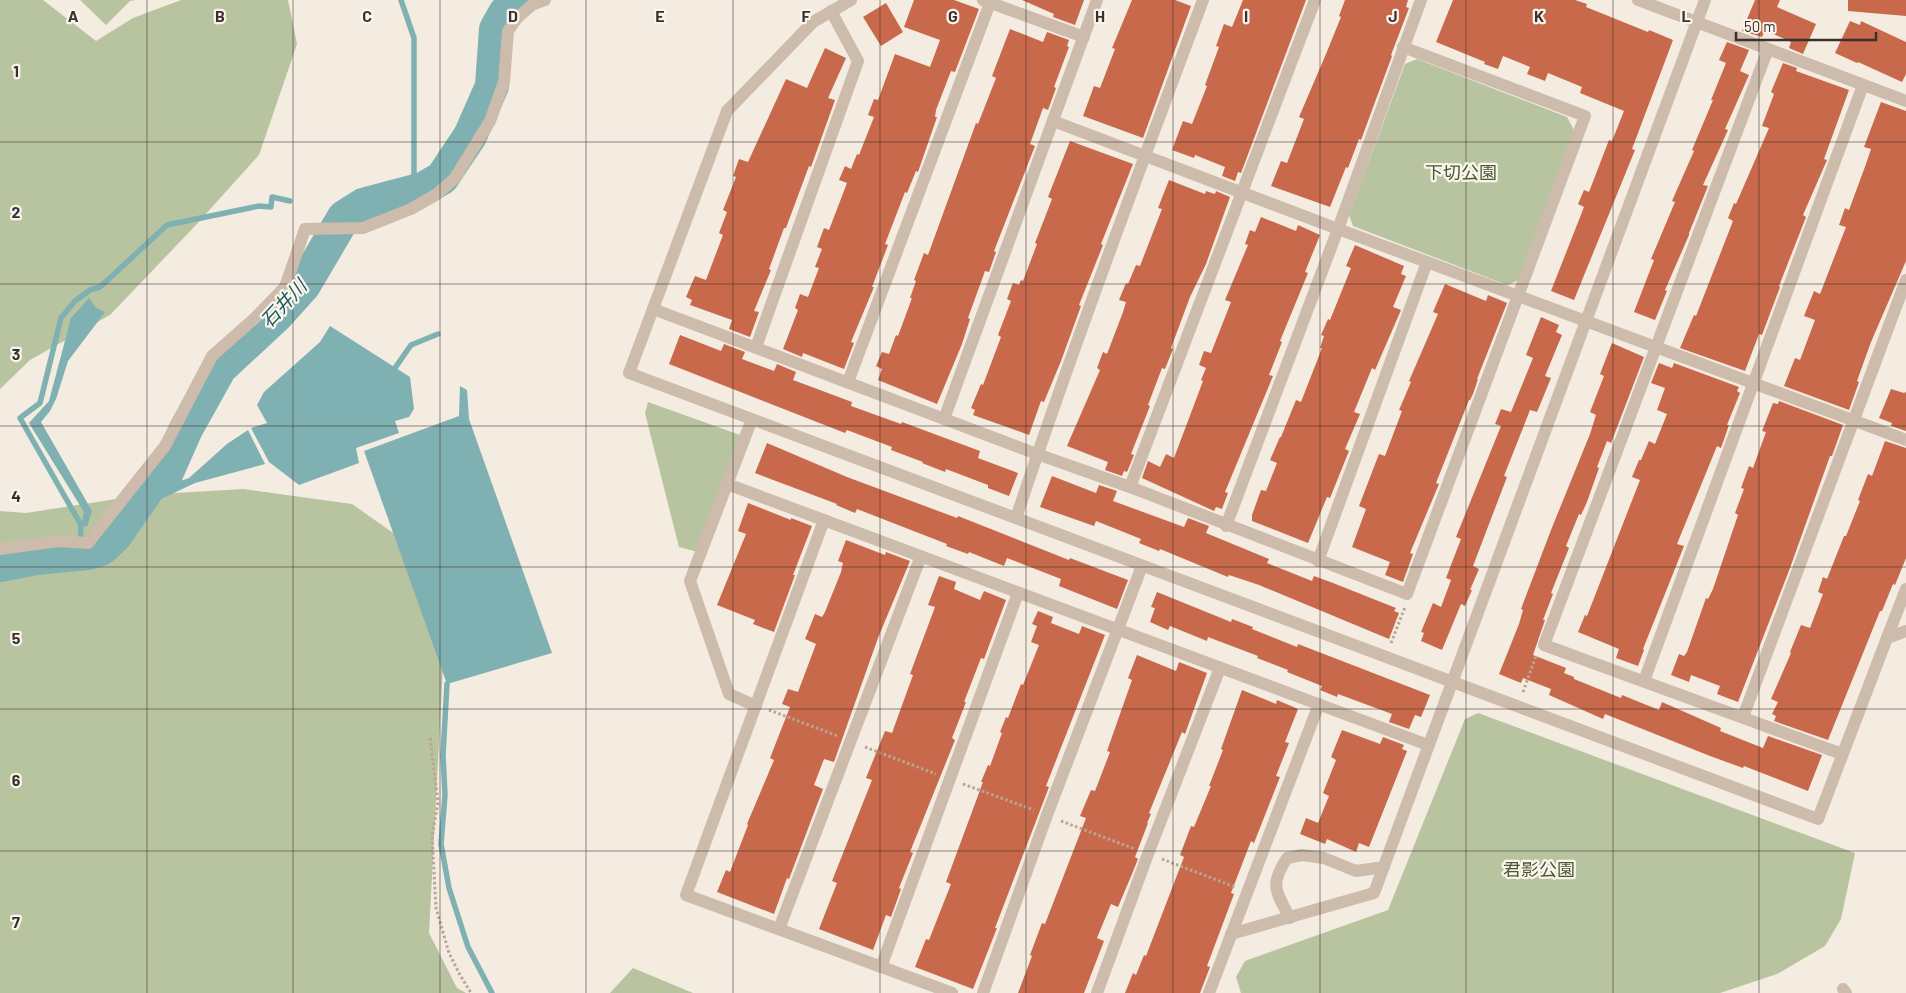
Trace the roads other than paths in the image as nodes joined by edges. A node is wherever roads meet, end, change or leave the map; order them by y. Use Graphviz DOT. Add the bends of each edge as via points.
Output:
graph roads {
  1 [pos="545,0"];
  2 [pos="851,0"];
  3 [pos="1098,0"];
  4 [pos="1203,0"];
  5 [pos="1315,0"];
  6 [pos="1421,0"];
  7 [pos="1638,0"];
  8 [pos="1705,0"];
  9 [pos="987,1"];
  10 [pos="832,11"];
  11 [pos="1696,22"];
  12 [pos="1084,37"];
  13 [pos="1403,48"];
  14 [pos="1768,49"];
  15 [pos="1863,85"];
  16 [pos="1906,101"];
  17 [pos="1054,121"];
  18 [pos="1145,156"];
  19 [pos="1242,192"];
  20 [pos="1338,229"];
  21 [pos="1427,262"];
  22 [pos="1906,280"];
  23 [pos="1519,296"];
  24 [pos="654,309"];
  25 [pos="1586,320"];
  26 [pos="756,347"];
  27 [pos="1656,347"];
  28 [pos="848,382"];
  29 [pos="1754,383"];
  30 [pos="752,419"];
  31 [pos="944,419"];
  32 [pos="1853,421"];
  33 [pos="1906,440"];
  34 [pos="1037,454"];
  35 [pos="727,484"];
  36 [pos="1130,488"];
  37 [pos="1016,518"];
  38 [pos="824,520"];
  39 [pos="1226,526"];
  40 [pos="0,549"];
  41 [pos="921,556"];
  42 [pos="1318,561"];
  43 [pos="1142,566"];
  44 [pos="1906,589"];
  45 [pos="1018,593"];
  46 [pos="1117,628"];
  47 [pos="1906,631"];
  48 [pos="1887,638"];
  49 [pos="1220,668"];
  50 [pos="1452,681"];
  51 [pos="1644,681"];
  52 [pos="1319,704"];
  53 [pos="756,706"];
  54 [pos="1743,717"];
  55 [pos="1428,745"];
  56 [pos="1842,754"];
  57 [pos="1384,867"];
  58 [pos="1290,918"];
  59 [pos="780,929"];
  60 [pos="1231,934"];
  61 [pos="881,967"];
  62 [pos="952,993"];
  63 [pos="983,993"];
  64 [pos="1097,993"];
  65 [pos="1209,993"];
  1 -- 40 [label="street" via="532,5 508,31 504,82 490,121 455,178 437,194 411,209 363,228 305,229 285,287 212,356 165,446 88,543 58,541"];
  2 -- 10 [label="street"];
  3 -- 12 [label="street"];
  4 -- 18 [label="street"];
  5 -- 19 [label="street"];
  6 -- 13 [label="street"];
  7 -- 11 [label="street"];
  8 -- 11 [label="street"];
  9 -- 12 [label="street"];
  9 -- 28 [label="street"];
  10 -- 24 [label="street" via="813,22 727,110"];
  10 -- 26 [label="street" via="858,61"];
  11 -- 14 [label="street"];
  11 -- 25 [label="street"];
  12 -- 17 [label="street"];
  13 -- 20 [label="street"];
  13 -- 23 [label="street" via="1585,116"];
  14 -- 15 [label="street"];
  14 -- 27 [label="street"];
  15 -- 16 [label="street"];
  15 -- 29 [label="street"];
  17 -- 18 [label="street"];
  17 -- 31 [label="street"];
  18 -- 19 [label="street"];
  18 -- 34 [label="street"];
  19 -- 20 [label="street"];
  19 -- 36 [label="street"];
  20 -- 21 [label="street"];
  20 -- 39 [label="street"];
  21 -- 23 [label="street"];
  21 -- 42 [label="street"];
  22 -- 32 [label="street"];
  23 -- 25 [label="street"];
  23 -- 42 [label="street" via="1407,594"];
  24 -- 26 [label="street"];
  24 -- 30 [label="street" via="629,373"];
  25 -- 27 [label="street"];
  25 -- 50 [label="street"];
  26 -- 28 [label="street"];
  27 -- 29 [label="street"];
  27 -- 51 [label="street" via="1544,645"];
  28 -- 31 [label="street"];
  29 -- 32 [label="street"];
  29 -- 51 [label="street"];
  30 -- 35 [label="street"];
  30 -- 37 [label="street"];
  31 -- 34 [label="street"];
  32 -- 33 [label="street"];
  32 -- 54 [label="street"];
  34 -- 36 [label="street"];
  34 -- 37 [label="street"];
  35 -- 38 [label="street"];
  35 -- 53 [label="street" via="690,581 730,694"];
  36 -- 39 [label="street"];
  37 -- 43 [label="street"];
  38 -- 41 [label="street"];
  38 -- 53 [label="street"];
  39 -- 42 [label="street"];
  41 -- 45 [label="street"];
  41 -- 59 [label="street"];
  43 -- 46 [label="street"];
  43 -- 50 [label="street"];
  44 -- 48 [label="street"];
  45 -- 46 [label="street"];
  45 -- 61 [label="street"];
  46 -- 49 [label="street"];
  46 -- 63 [label="street"];
  47 -- 48 [label="street"];
  48 -- 56 [label="street"];
  49 -- 52 [label="street"];
  49 -- 64 [label="street"];
  50 -- 55 [label="street"];
  50 -- 56 [label="street" via="1818,819"];
  51 -- 54 [label="street"];
  52 -- 55 [label="street"];
  52 -- 60 [label="street"];
  53 -- 59 [label="street" via="686,895"];
  54 -- 56 [label="street"];
  55 -- 57 [label="street"];
  57 -- 58 [label="street" via="1374,893"];
  57 -- 58 [label="street" via="1356,871 1324,858 1302,855 1287,858 1277,873 1276,893"];
  58 -- 60 [label="street"];
  59 -- 61 [label="street"];
  60 -- 65 [label="street"];
  61 -- 62 [label="street"];
}
